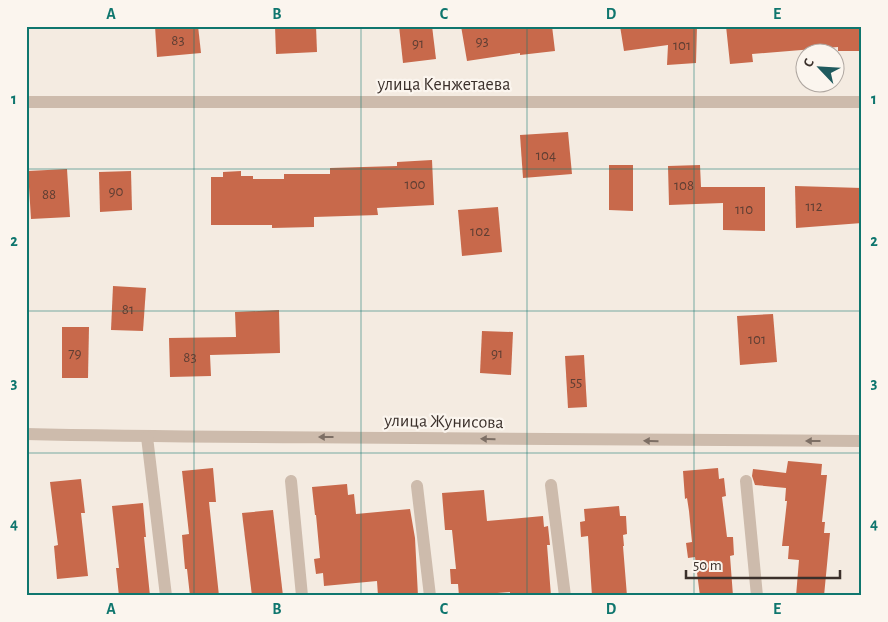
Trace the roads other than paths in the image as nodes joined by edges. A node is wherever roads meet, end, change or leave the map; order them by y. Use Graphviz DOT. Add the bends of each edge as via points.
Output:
graph roads {
  1 [pos="26,102"];
  2 [pos="862,102"];
  3 [pos="26,434"];
  4 [pos="147,437"];
  5 [pos="862,441"];
  6 [pos="291,481"];
  7 [pos="746,481"];
  8 [pos="551,485"];
  9 [pos="417,486"];
  10 [pos="166,596"];
  11 [pos="302,596"];
  12 [pos="430,596"];
  13 [pos="565,596"];
  14 [pos="757,596"];
  1 -- 2 [label="street, улица Кенжетаева"];
  3 -- 4 [label="street, улица Жунисова"];
  5 -- 4 [label="street, улица Жунисова, one-way"];
  4 -- 10 [label="street"];
  6 -- 11 [label="street"];
  7 -- 14 [label="street"];
  8 -- 13 [label="street"];
  9 -- 12 [label="street"];
}
